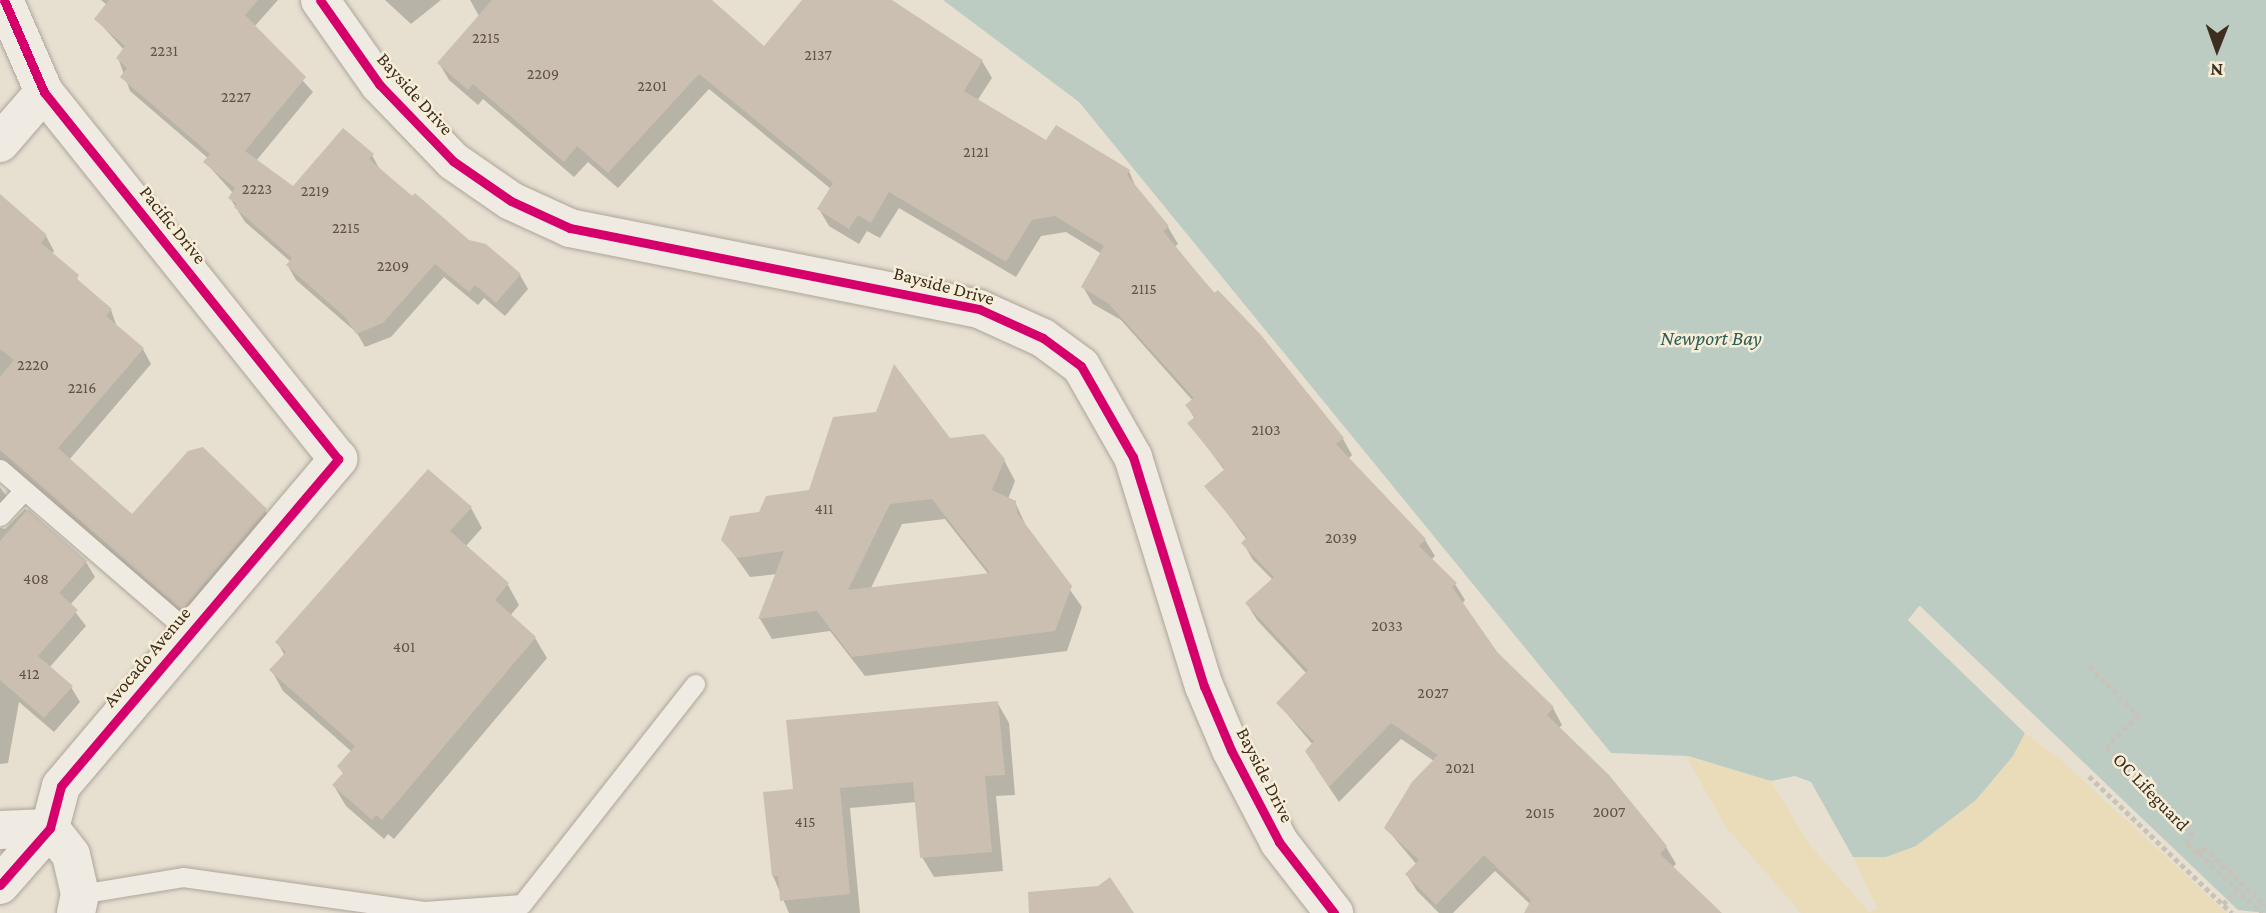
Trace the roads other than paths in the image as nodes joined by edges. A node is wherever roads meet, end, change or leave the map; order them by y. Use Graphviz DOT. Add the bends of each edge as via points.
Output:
graph roads {
  1 [pos="4,0"];
  2 [pos="320,0"];
  3 [pos="44,92"];
  4 [pos="0,143"];
  5 [pos="338,458"];
  6 [pos="0,469"];
  7 [pos="24,490"];
  8 [pos="0,516"];
  9 [pos="190,633"];
  10 [pos="695,684"];
  11 [pos="50,828"];
  12 [pos="0,830"];
  13 [pos="0,885"];
  14 [pos="78,904"];
  15 [pos="1334,913"];
  1 -- 3 [label="main road, Pacific Drive"];
  2 -- 15 [label="main road, Bayside Drive" via="379,84 453,161 511,201 570,228 979,309 1042,338 1081,366 1133,457 1204,686 1231,750 1279,842"];
  3 -- 4 [label="main road"];
  3 -- 5 [label="main road, Pacific Drive"];
  5 -- 9 [label="main road, Avocado Avenue"];
  6 -- 7 [label="lane"];
  7 -- 8 [label="lane"];
  7 -- 9 [label="lane"];
  9 -- 11 [label="main road, Avocado Avenue" via="61,786"];
  10 -- 14 [label="lane" via="522,904 424,911 183,877"];
  11 -- 12 [label="main road"];
  11 -- 13 [label="main road, Avocado Avenue"];
  11 -- 14 [label="main road" via="71,855"];
}
